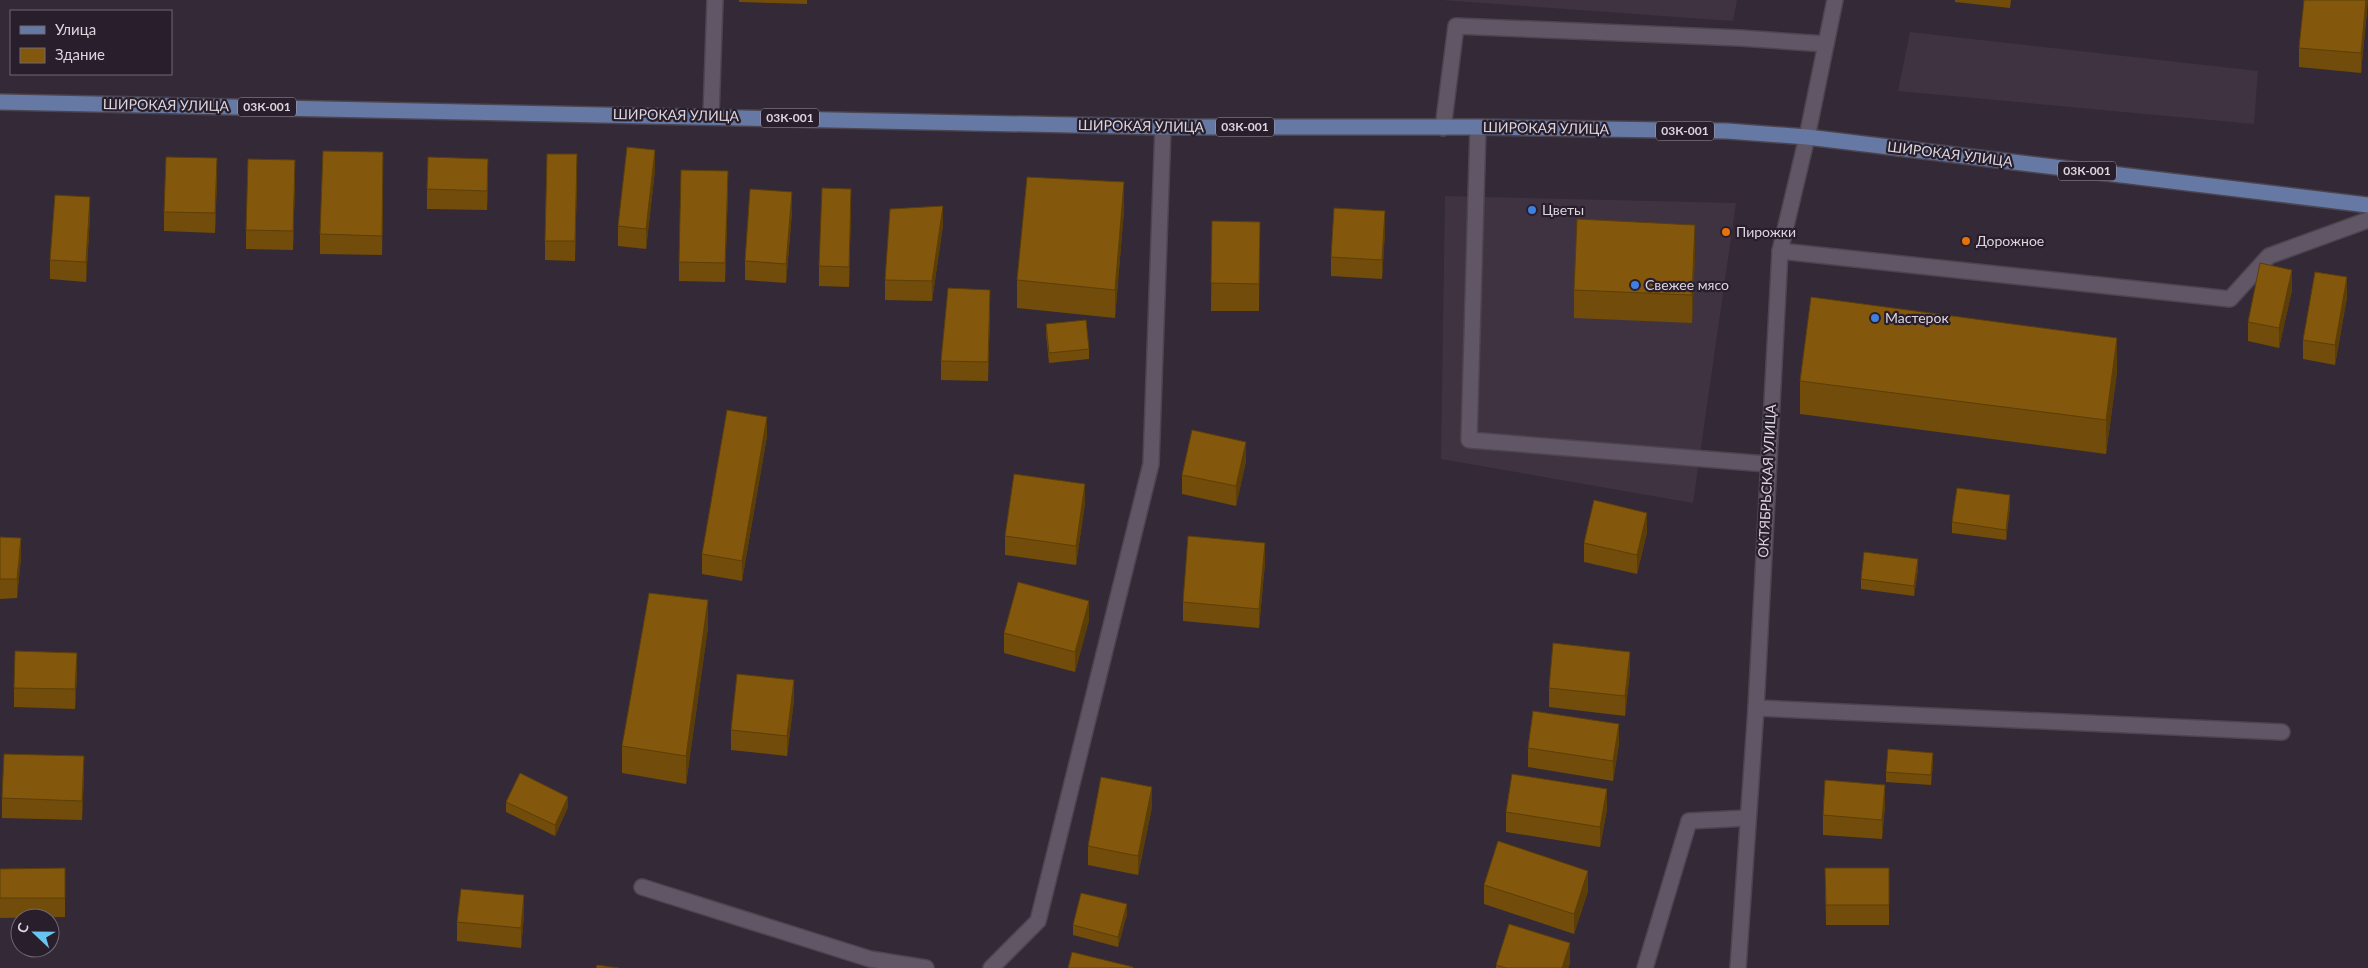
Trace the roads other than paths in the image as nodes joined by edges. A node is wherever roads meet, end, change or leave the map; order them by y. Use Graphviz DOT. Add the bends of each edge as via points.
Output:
graph roads {
  1 [pos="715,0"];
  2 [pos="1835,0"];
  3 [pos="1826,44"];
  4 [pos="0,102"];
  5 [pos="711,116"];
  6 [pos="1163,127"];
  7 [pos="1478,127"];
  8 [pos="1443,128"];
  9 [pos="1806,137"];
  10 [pos="2368,205"];
  11 [pos="2368,220"];
  12 [pos="1780,251"];
  13 [pos="1767,464"];
  14 [pos="1756,708"];
  15 [pos="2282,732"];
  16 [pos="1748,818"];
  17 [pos="642,887"];
  18 [pos="926,968"];
  19 [pos="991,968"];
  20 [pos="1645,968"];
  21 [pos="1738,968"];
  1 -- 5 [label="street"];
  2 -- 3 [label="street, ОКТЯБРЬСКАЯ УЛИЦА"];
  3 -- 8 [label="street" via="1456,26"];
  3 -- 9 [label="street, ОКТЯБРЬСКАЯ УЛИЦА"];
  4 -- 5 [label="main road, ШИРОКАЯ УЛИЦА / 03К-001"];
  5 -- 6 [label="main road, ШИРОКАЯ УЛИЦА / 03К-001"];
  6 -- 8 [label="main road, ШИРОКАЯ УЛИЦА / 03К-001"];
  6 -- 19 [label="street" via="1151,464 1038,921"];
  7 -- 8 [label="main road, ШИРОКАЯ УЛИЦА / 03К-001"];
  7 -- 9 [label="main road, ШИРОКАЯ УЛИЦА / 03К-001" via="1727,131"];
  7 -- 13 [label="street" via="1469,440"];
  9 -- 10 [label="main road, ШИРОКАЯ УЛИЦА / 03К-001"];
  9 -- 12 [label="street, ОКТЯБРЬСКАЯ УЛИЦА"];
  11 -- 12 [label="street" via="2269,256 2230,299"];
  12 -- 13 [label="street, ОКТЯБРЬСКАЯ УЛИЦА"];
  13 -- 14 [label="street, ОКТЯБРЬСКАЯ УЛИЦА"];
  14 -- 15 [label="street"];
  14 -- 16 [label="street, ОКТЯБРЬСКАЯ УЛИЦА"];
  16 -- 20 [label="street" via="1688,821"];
  16 -- 21 [label="street, ОКТЯБРЬСКАЯ УЛИЦА"];
  17 -- 18 [label="street" via="870,959"];
}
